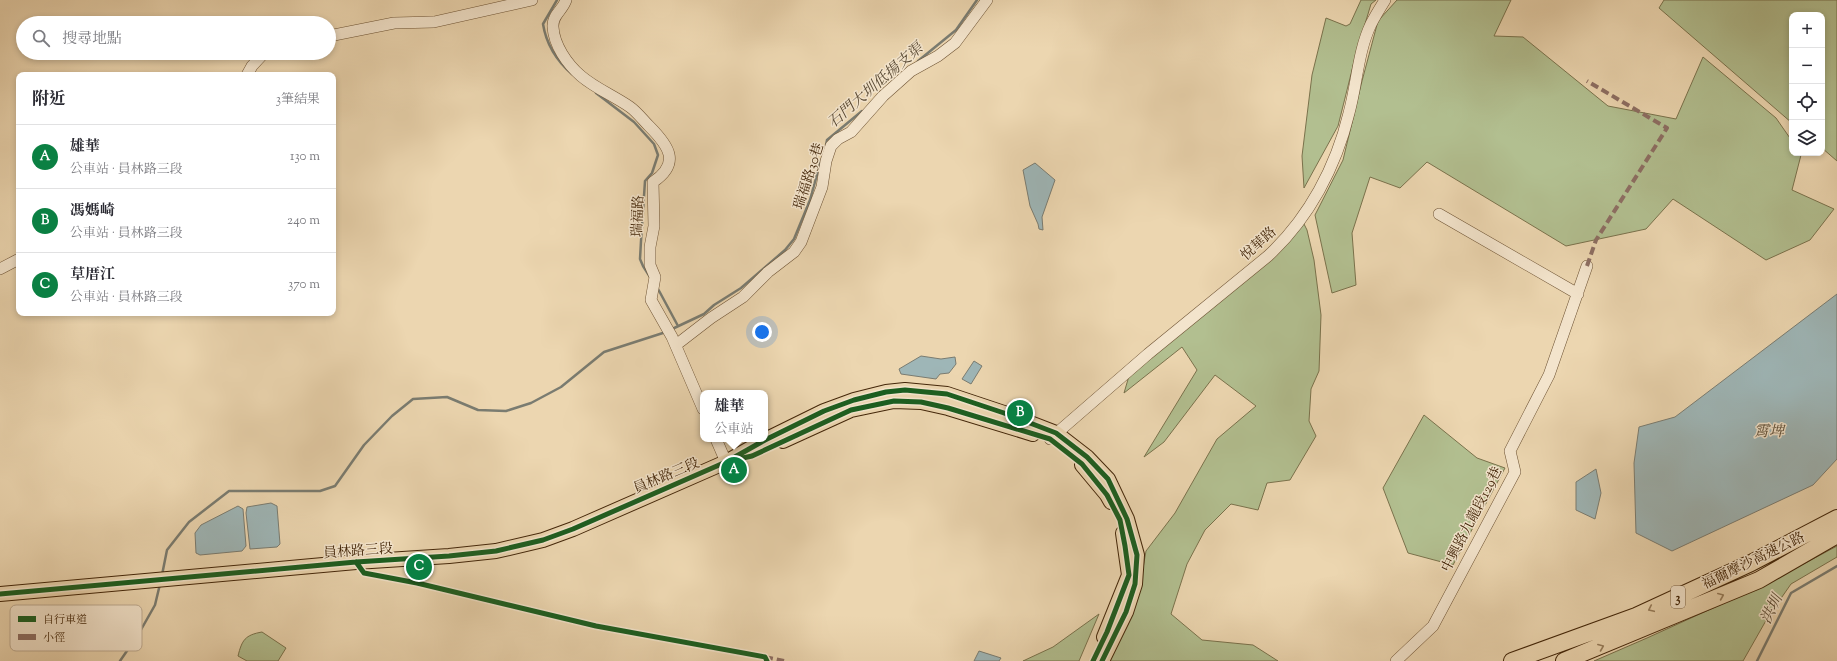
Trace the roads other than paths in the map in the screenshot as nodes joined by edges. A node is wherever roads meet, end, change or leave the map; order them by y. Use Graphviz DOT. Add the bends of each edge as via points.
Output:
graph roads {
  1 [pos="532,0"];
  2 [pos="566,0"];
  3 [pos="987,0"];
  4 [pos="1385,0"];
  5 [pos="336,35"];
  6 [pos="258,60"];
  7 [pos="249,72"];
  8 [pos="1439,214"];
  9 [pos="16,261"];
  10 [pos="1587,266"];
  11 [pos="0,269"];
  12 [pos="1578,294"];
  13 [pos="676,345"];
  14 [pos="700,402"];
  15 [pos="1053,436"];
  16 [pos="768,439"];
  17 [pos="717,442"];
  18 [pos="761,442"];
  19 [pos="726,462"];
  20 [pos="1837,518"];
  21 [pos="1837,535"];
  22 [pos="0,594"];
  23 [pos="1093,661"];
  24 [pos="1102,661"];
  25 [pos="1396,661"];
  26 [pos="1512,661"];
  27 [pos="1564,661"];
  1 -- 5 [label="street" via="434,22 394,23"];
  2 -- 13 [label="street, 瑞福路" via="556,14 553,25 555,39 562,54 581,76 631,108 668,148 670,160 664,175 653,182 654,226 650,265 655,284 651,300"];
  3 -- 13 [label="street, 瑞福路30巷" via="955,43 911,71 883,96 851,132 831,146 822,187 801,242 794,252 768,272 743,297"];
  4 -- 15 [label="street, 悅華路" via="1371,24 1364,46 1349,114 1339,145 1306,214 1268,256"];
  6 -- 7 [label="street"];
  8 -- 12 [label="street"];
  9 -- 11 [label="street"];
  10 -- 12 [label="street, 中興路九龍段129巷"];
  12 -- 25 [label="street, 中興路九龍段129巷" via="1549,375 1510,451 1515,472 1433,626"];
  13 -- 14 [label="street, 瑞福路"];
  15 -- 16 [label="main road, 員林路三段" via="1004,413 947,394 905,390 854,400 824,411"];
  15 -- 23 [label="main road, 員林路三段" via="1082,464 1107,495 1120,520 1125,546 1129,575"];
  15 -- 24 [label="main road, 員林路三段" via="1087,457 1108,479 1127,519 1137,555 1135,584 1126,612"];
  17 -- 19 [label="street"];
  18 -- 19 [label="main road, 員林路三段"];
  19 -- 22 [label="main road, 員林路三段" via="573,529 543,540 496,551"];
  20 -- 26 [label="highway, 福爾摩沙高速公路 / 3, one-way" via="1751,563 1636,616"];
  27 -- 21 [label="highway, 福爾摩沙高速公路 / 3, one-way" via="1759,580"];
}
